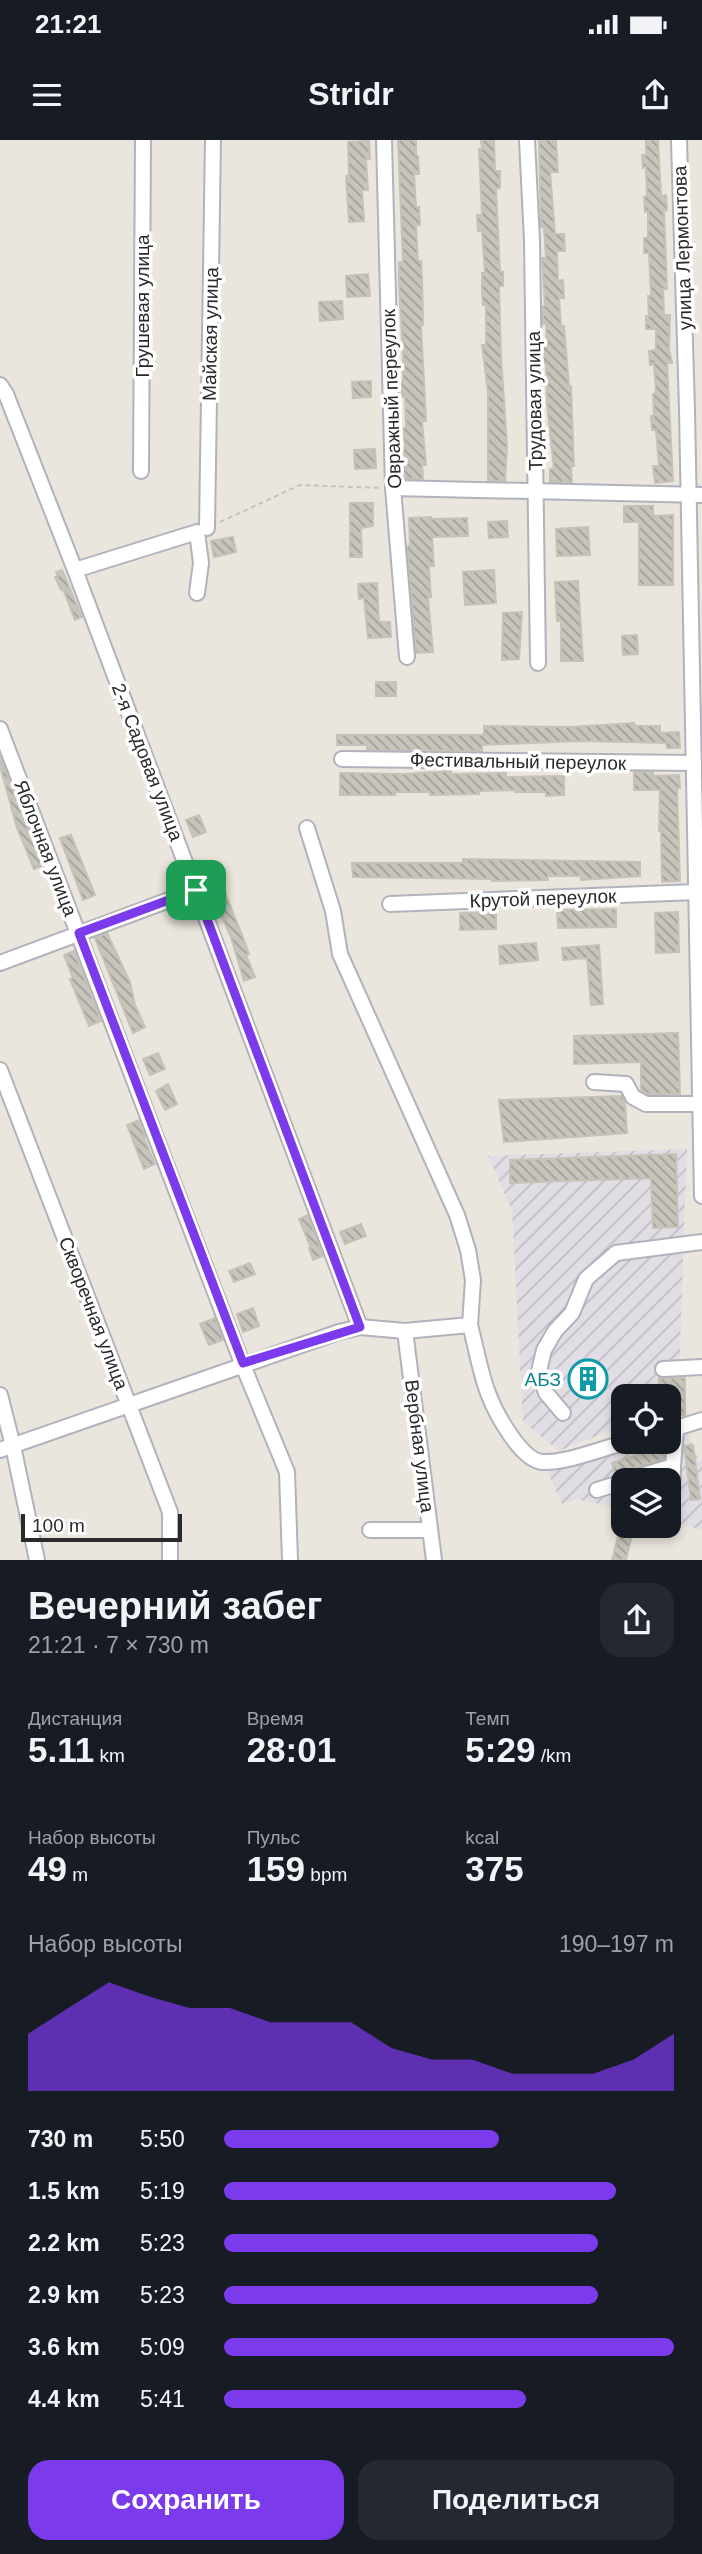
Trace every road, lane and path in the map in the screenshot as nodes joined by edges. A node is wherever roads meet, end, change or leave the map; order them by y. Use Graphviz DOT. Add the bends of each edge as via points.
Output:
graph roads {
  1 [pos="143,140"];
  2 [pos="213,140"];
  3 [pos="384,140"];
  4 [pos="527,140"];
  5 [pos="679,140"];
  6 [pos="2,392"];
  7 [pos="141,471"];
  8 [pos="393,488"];
  9 [pos="536,493"];
  10 [pos="695,496"];
  11 [pos="207,528"];
  12 [pos="75,570"];
  13 [pos="197,593"];
  14 [pos="407,657"];
  15 [pos="538,663"];
  16 [pos="0,729"];
  17 [pos="342,759"];
  18 [pos="694,763"];
  19 [pos="307,828"];
  20 [pos="196,890"];
  21 [pos="696,892"];
  22 [pos="390,904"];
  23 [pos="79,933"];
  24 [pos="699,934"];
  25 [pos="0,963"];
  26 [pos="0,1070"];
  27 [pos="594,1082"];
  28 [pos="701,1094"];
  29 [pos="702,1196"];
  30 [pos="702,1242"];
  31 [pos="470,1325"];
  32 [pos="360,1327"];
  33 [pos="405,1331"];
  34 [pos="243,1363"];
  35 [pos="702,1367"];
  36 [pos="663,1370"];
  37 [pos="0,1395"];
  38 [pos="128,1404"];
  39 [pos="563,1413"];
  40 [pos="702,1420"];
  41 [pos="681,1427"];
  42 [pos="611,1446"];
  43 [pos="7,1448"];
  44 [pos="673,1454"];
  45 [pos="673,1466"];
  46 [pos="667,1468"];
  47 [pos="611,1486"];
  48 [pos="597,1490"];
  49 [pos="370,1530"];
  50 [pos="430,1530"];
  51 [pos="37,1560"];
  52 [pos="170,1560"];
  53 [pos="290,1560"];
  54 [pos="434,1560"];
  1 -- 7 [label="street, Грушевая улица"];
  2 -- 11 [label="street, Майская улица"];
  3 -- 8 [label="street, Овражный переулок"];
  4 -- 9 [label="street, Трудовая улица"];
  5 -- 10 [label="street, улица Лермонтова"];
  6 -- 12 [label="street, 2-я Садовая улица"];
  8 -- 9 [label="street"];
  8 -- 11 [label="path" via="300,485"];
  8 -- 14 [label="street, Овражный переулок"];
  9 -- 10 [label="street"];
  9 -- 15 [label="street, Трудовая улица"];
  10 -- 18 [label="street, улица Лермонтова"];
  12 -- 13 [label="street" via="197,532 201,563"];
  12 -- 20 [label="street, 2-я Садовая улица"];
  16 -- 23 [label="street, Яблочная улица"];
  17 -- 18 [label="street, Фестивальный переулок"];
  18 -- 21 [label="street, улица Лермонтова"];
  19 -- 31 [label="street" via="333,911 340,954 457,1215 472,1280"];
  20 -- 23 [label="street"];
  20 -- 32 [label="street, 2-я Садовая улица"];
  21 -- 22 [label="street, Крутой переулок"];
  21 -- 24 [label="street, улица Лермонтова"];
  23 -- 25 [label="street"];
  23 -- 34 [label="street, Яблочная улица"];
  24 -- 28 [label="street, улица Лермонтова"];
  26 -- 38 [label="street, Скворечная улица"];
  27 -- 28 [label="street" via="626,1084 633,1097 646,1104"];
  28 -- 29 [label="street, улица Лермонтова"];
  30 -- 39 [label="street" via="616,1253 586,1279 572,1313 544,1350 539,1371 546,1393"];
  31 -- 33 [label="street"];
  31 -- 42 [label="street" via="487,1391 531,1460 558,1460"];
  32 -- 33 [label="street"];
  32 -- 34 [label="street"];
  33 -- 50 [label="street, Вербная улица"];
  34 -- 38 [label="street"];
  34 -- 53 [label="street, Яблочная улица" via="287,1472"];
  35 -- 36 [label="street"];
  37 -- 43 [label="street"];
  38 -- 43 [label="street"];
  38 -- 52 [label="street, Скворечная улица" via="170,1512"];
  40 -- 41 [label="street"];
  43 -- 51 [label="street"];
  44 -- 45 [label="street"];
  45 -- 46 [label="street"];
  47 -- 48 [label="street"];
  49 -- 50 [label="street"];
  50 -- 54 [label="street, Вербная улица"];
}
